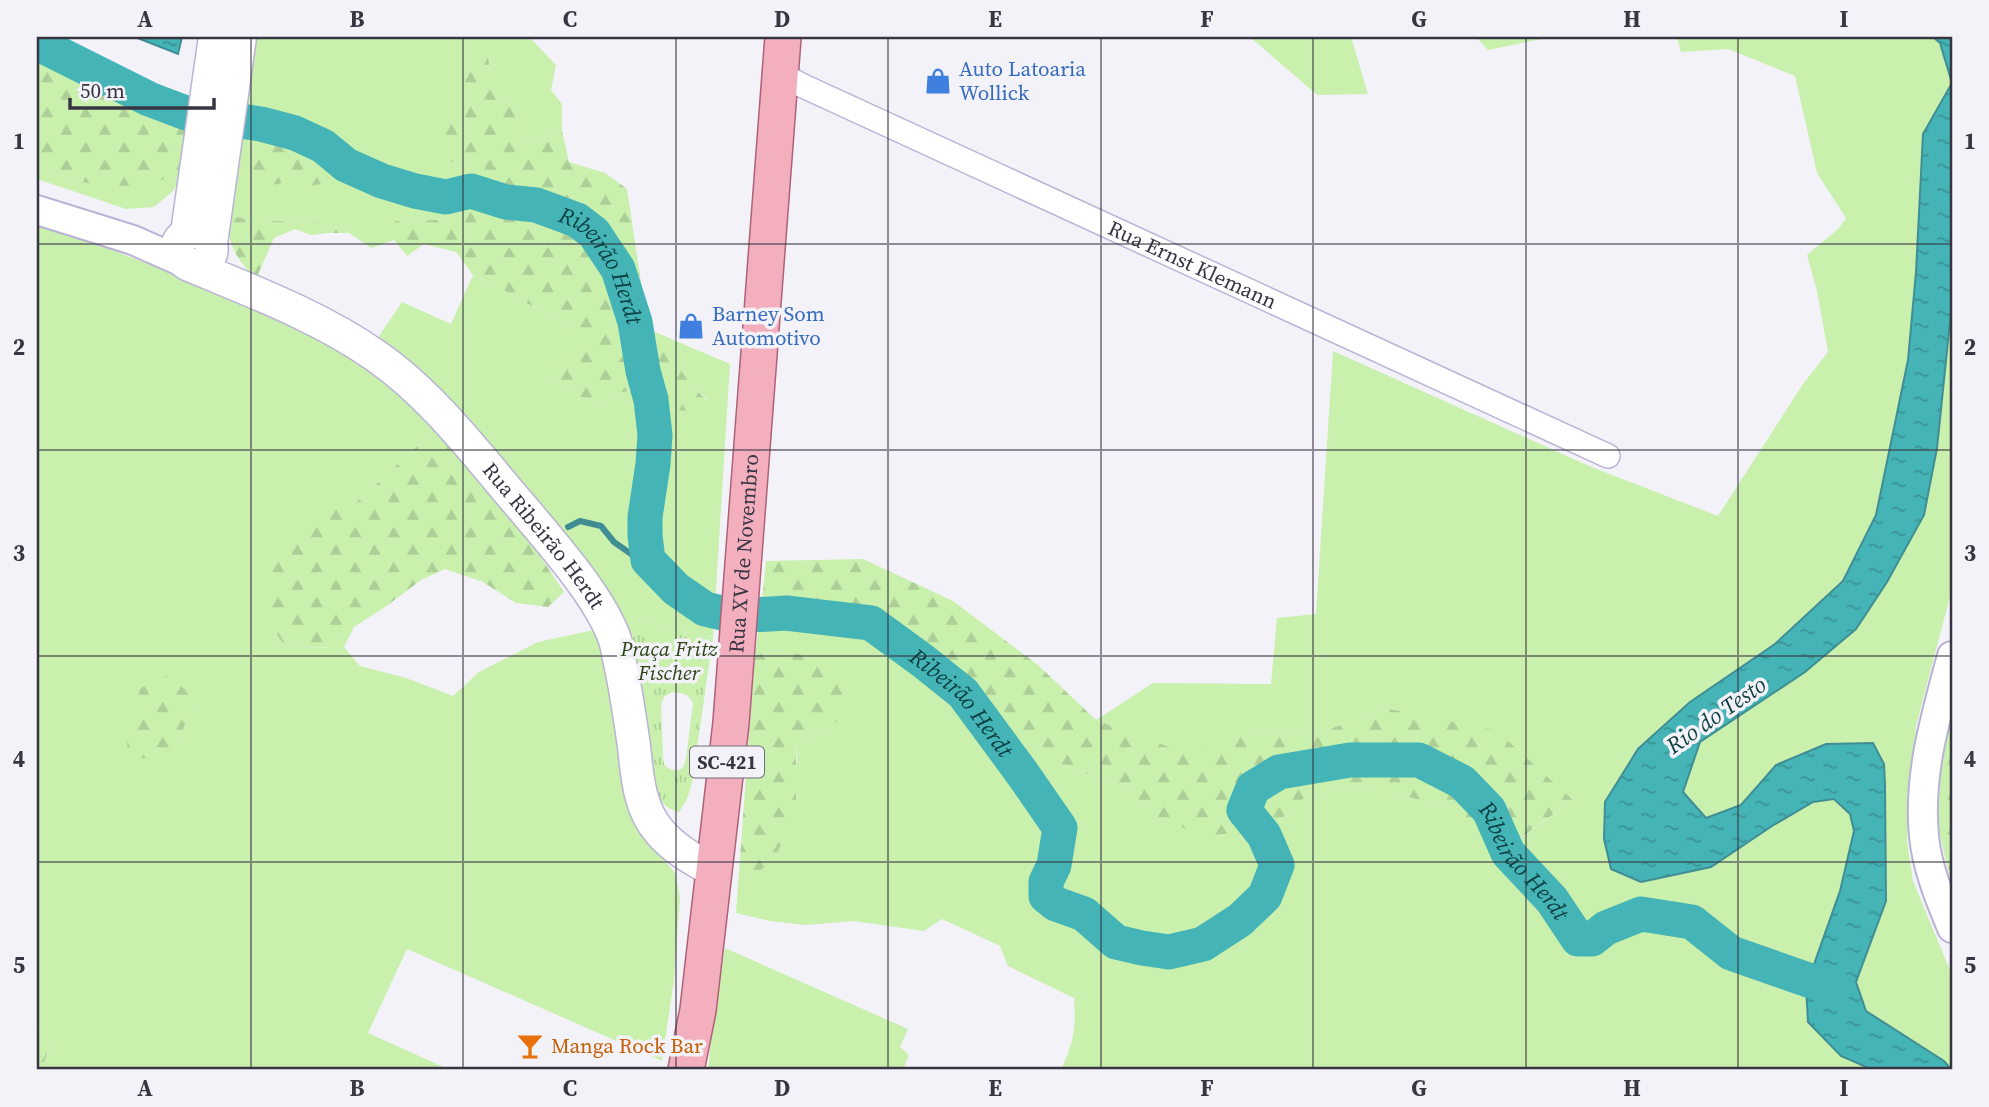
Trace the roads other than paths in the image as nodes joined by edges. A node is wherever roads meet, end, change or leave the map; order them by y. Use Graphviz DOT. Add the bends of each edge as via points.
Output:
graph roads {
  1 [pos="215,37"];
  2 [pos="240,37"];
  3 [pos="782,37"];
  4 [pos="780,73"];
  5 [pos="218,101"];
  6 [pos="37,210"];
  7 [pos="196,245"];
  8 [pos="1608,456"];
  9 [pos="1952,656"];
  10 [pos="714,871"];
  11 [pos="1952,928"];
  12 [pos="686,1070"];
  1 -- 5 [label="main road"];
  2 -- 5 [label="main road"];
  3 -- 4 [label="main road, Rua XV de Novembro / SC-421"];
  4 -- 8 [label="street, Rua Ernst Klemann"];
  4 -- 10 [label="main road, Rua XV de Novembro / SC-421" via="738,653"];
  5 -- 7 [label="main road"];
  6 -- 7 [label="street, Rua Ribeirão Herdt" via="133,240"];
  7 -- 10 [label="main road, Rua Ribeirão Herdt" via="245,288 347,337 408,382 554,546 615,638 644,806 672,845"];
  9 -- 11 [label="street" via="1931,734 1923,796 1924,837 1933,881"];
  10 -- 12 [label="main road, Rua XV de Novembro / SC-421" via="698,1010"];
}
